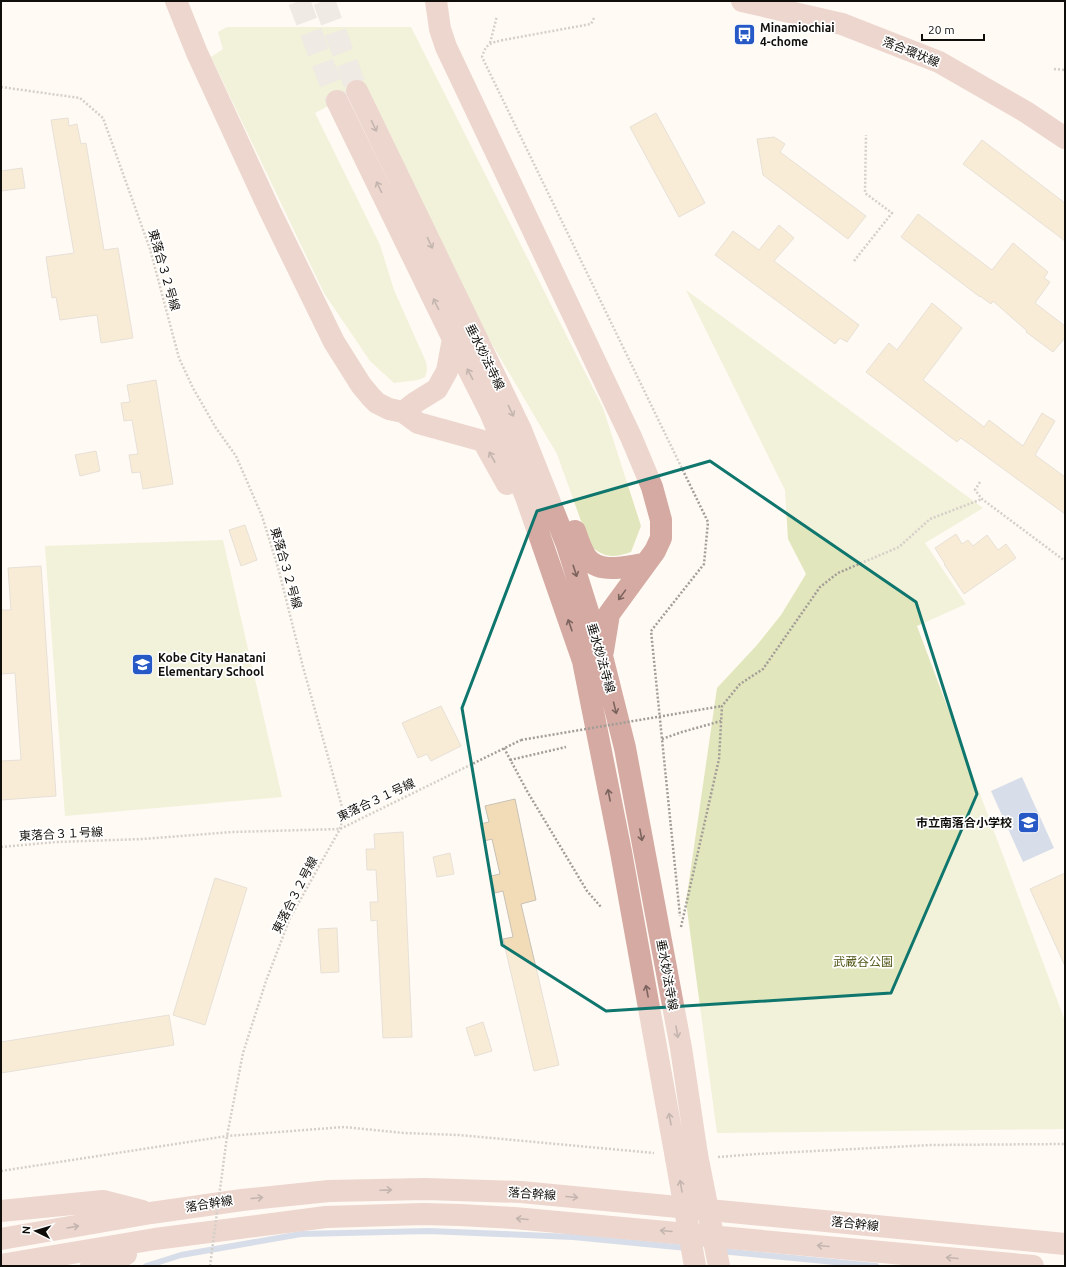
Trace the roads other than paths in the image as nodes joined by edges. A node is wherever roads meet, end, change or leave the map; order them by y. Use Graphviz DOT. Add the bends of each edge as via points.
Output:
graph roads {
  1 [pos="176,1"];
  2 [pos="436,1"];
  3 [pos="742,1"];
  4 [pos="357,91"];
  5 [pos="337,101"];
  6 [pos="1065,138"];
  7 [pos="453,339"];
  8 [pos="403,412"];
  9 [pos="521,430"];
  10 [pos="544,552"];
  11 [pos="645,564"];
  12 [pos="602,656"];
  13 [pos="687,1156"];
  14 [pos="1,1210"];
  15 [pos="151,1213"];
  16 [pos="1,1239"];
  17 [pos="155,1239"];
  18 [pos="1065,1244"];
  19 [pos="1,1265"];
  20 [pos="91,1266"];
  21 [pos="695,1266"];
  22 [pos="719,1266"];
  23 [pos="1033,1266"];
  1 -- 8 [label="street" via="270,211 334,342 371,397 382,406"];
  2 -- 11 [label="street" via="446,47 612,395 652,487 662,520 661,538"];
  3 -- 6 [label="street, 落合環状線" via="842,24 939,62 1026,112"];
  4 -- 9 [label="street, 垂水妙法寺線, one-way"];
  7 -- 5 [label="street, 垂水妙法寺線, one-way"];
  7 -- 8 [label="street" via="447,371 437,389"];
  10 -- 7 [label="street, 垂水妙法寺線, one-way" via="526,497 490,412"];
  10 -- 8 [label="street, one-way" via="483,441 418,423"];
  9 -- 11 [label="street" via="566,510 587,558 595,565 610,568"];
  9 -- 12 [label="street, 垂水妙法寺線, one-way" via="567,545"];
  13 -- 10 [label="street, 垂水妙法寺線, one-way" via="622,860 582,661"];
  11 -- 12 [label="street, one-way" via="609,614"];
  12 -- 13 [label="street, 垂水妙法寺線, one-way" via="625,748 680,1048"];
  21 -- 13 [label="street, 垂水妙法寺線, one-way, bridge"];
  13 -- 22 [label="street, 垂水妙法寺線, bridge"];
  14 -- 15 [label="street" via="103,1201"];
  16 -- 15 [label="street, 落合幹線, one-way"];
  15 -- 18 [label="street, 落合幹線, one-way" via="321,1192 425,1188 521,1192"];
  17 -- 19 [label="street, 落合幹線"];
  17 -- 20 [label="street" via="116,1260"];
  23 -- 17 [label="street, 落合幹線, one-way" via="648,1229 460,1215 326,1217"];
}
